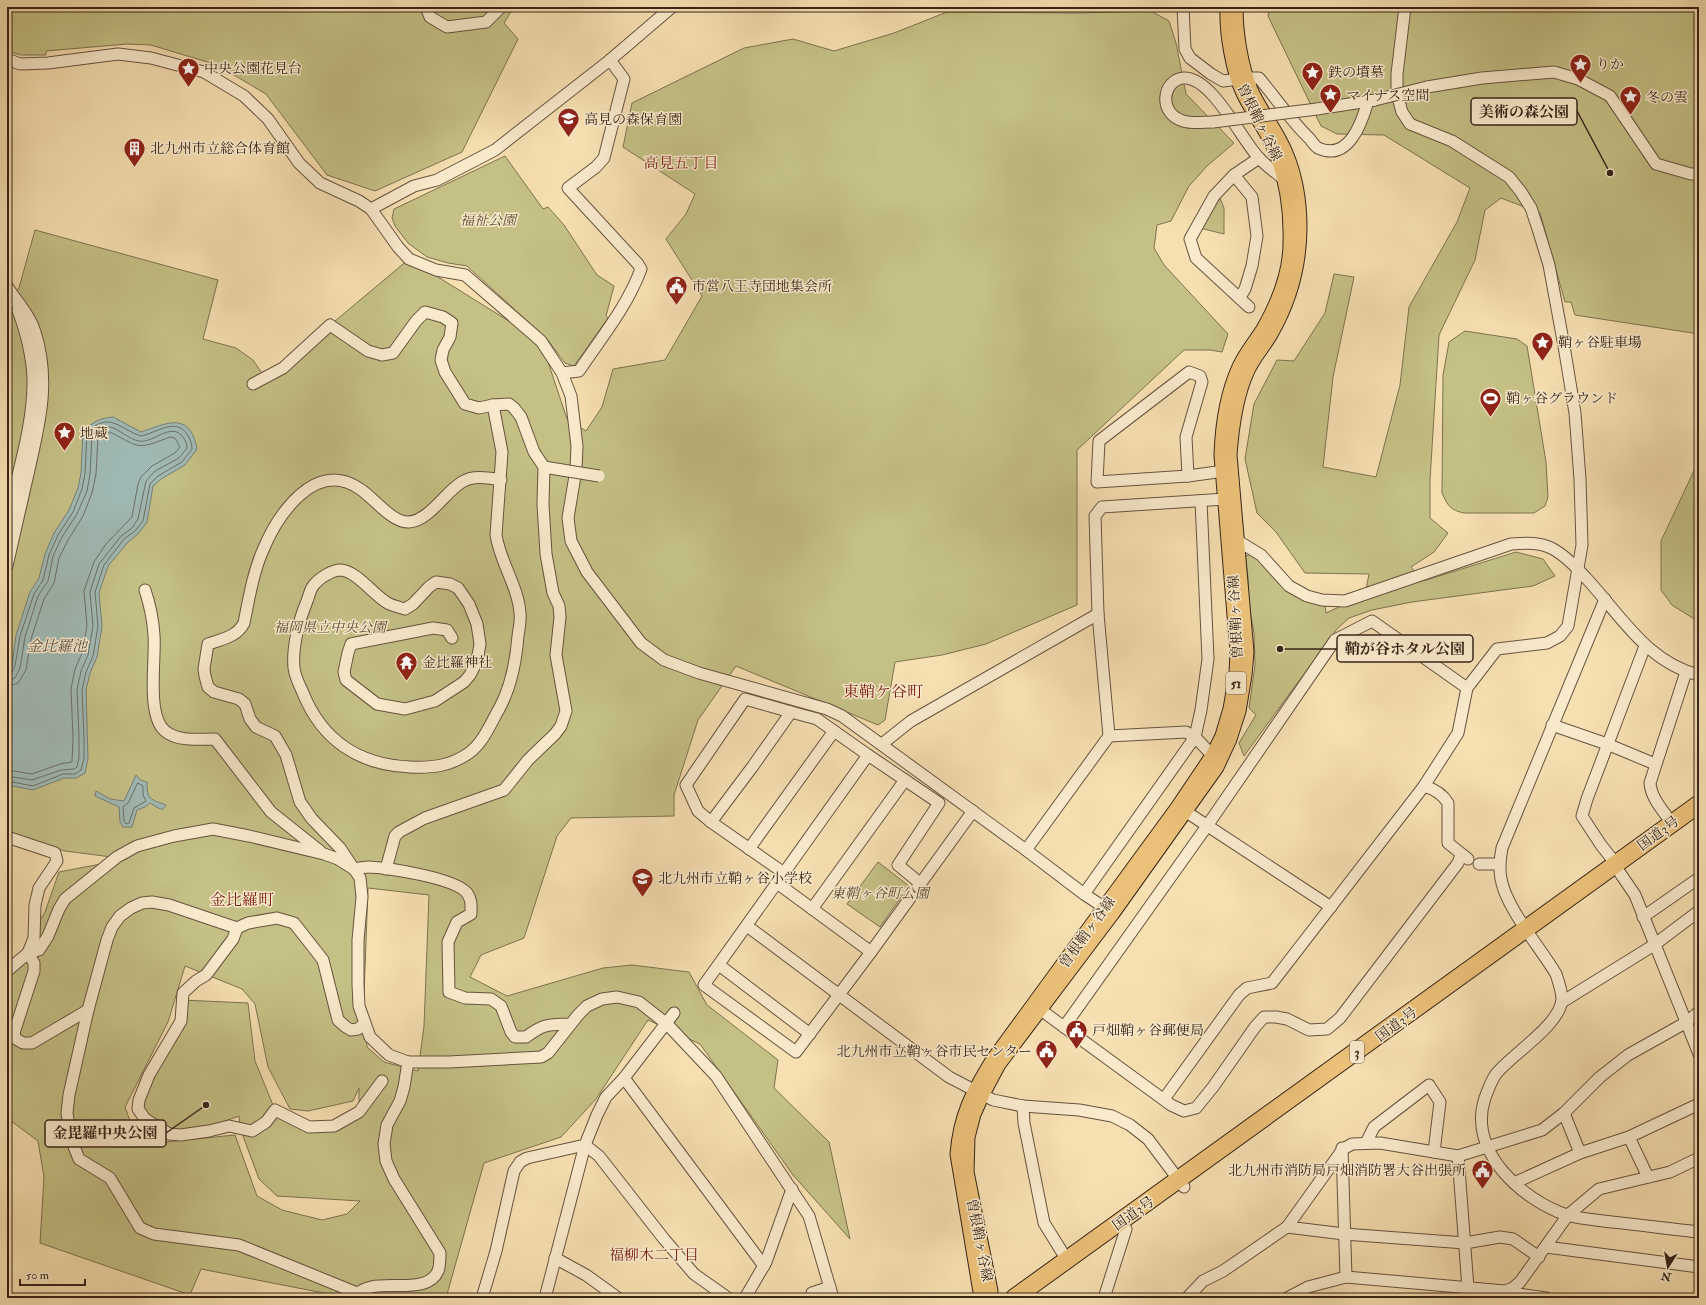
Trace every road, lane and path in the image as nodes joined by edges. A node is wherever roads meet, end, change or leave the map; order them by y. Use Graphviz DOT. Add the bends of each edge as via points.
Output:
graph roads {
  1 [pos="426,7"];
  2 [pos="501,7"];
  3 [pos="672,7"];
  4 [pos="1183,7"];
  5 [pos="1228,7"];
  6 [pos="1235,7"];
  7 [pos="1405,7"];
  8 [pos="7,59"];
  9 [pos="610,60"];
  10 [pos="1243,79"];
  11 [pos="1372,100"];
  12 [pos="1259,158"];
  13 [pos="1699,174"];
  14 [pos="1234,175"];
  15 [pos="1285,180"];
  16 [pos="371,209"];
  17 [pos="7,286"];
  18 [pos="1240,298"];
  19 [pos="11,302"];
  20 [pos="1249,307"];
  21 [pos="562,373"];
  22 [pos="253,384"];
  23 [pos="492,405"];
  24 [pos="544,467"];
  25 [pos="1224,471"];
  26 [pos="600,476"];
  27 [pos="1188,476"];
  28 [pos="500,480"];
  29 [pos="1226,499"];
  30 [pos="1201,501"];
  31 [pos="7,520"];
  32 [pos="1238,541"];
  33 [pos="7,566"];
  34 [pos="1578,569"];
  35 [pos="146,590"];
  36 [pos="1605,599"];
  37 [pos="1098,614"];
  38 [pos="452,638"];
  39 [pos="1645,646"];
  40 [pos="1686,672"];
  41 [pos="1699,675"];
  42 [pos="1468,688"];
  43 [pos="791,712"];
  44 [pos="1552,725"];
  45 [pos="834,731"];
  46 [pos="1109,736"];
  47 [pos="1196,737"];
  48 [pos="882,744"];
  49 [pos="1607,744"];
  50 [pos="868,755"];
  51 [pos="1213,756"];
  52 [pos="1655,764"];
  53 [pos="905,780"];
  54 [pos="1424,786"];
  55 [pos="1699,804"];
  56 [pos="973,811"];
  57 [pos="1185,811"];
  58 [pos="1699,816"];
  59 [pos="711,822"];
  60 [pos="1672,824"];
  61 [pos="1207,826"];
  62 [pos="7,838"];
  63 [pos="749,848"];
  64 [pos="1026,850"];
  65 [pos="324,854"];
  66 [pos="1479,864"];
  67 [pos="1499,864"];
  68 [pos="1618,868"];
  69 [pos="354,869"];
  70 [pos="386,869"];
  71 [pos="784,873"];
  72 [pos="1699,878"];
  73 [pos="777,883"];
  74 [pos="921,884"];
  75 [pos="1084,894"];
  76 [pos="1331,907"];
  77 [pos="812,909"];
  78 [pos="1108,910"];
  79 [pos="1699,911"];
  80 [pos="1643,917"];
  81 [pos="747,926"];
  82 [pos="237,928"];
  83 [pos="1529,932"];
  84 [pos="1654,945"];
  85 [pos="871,952"];
  86 [pos="28,953"];
  87 [pos="718,965"];
  88 [pos="7,971"];
  89 [pos="839,995"];
  90 [pos="1562,1002"];
  91 [pos="1037,1007"];
  92 [pos="88,1010"];
  93 [pos="1699,1012"];
  94 [pos="674,1013"];
  95 [pos="365,1023"];
  96 [pos="1685,1023"];
  97 [pos="570,1024"];
  98 [pos="667,1024"];
  99 [pos="1064,1027"];
  100 [pos="810,1034"];
  101 [pos="1699,1054"];
  102 [pos="408,1062"];
  103 [pos="624,1078"];
  104 [pos="382,1081"];
  105 [pos="979,1092"];
  106 [pos="1164,1099"];
  107 [pos="1699,1104"];
  108 [pos="1023,1106"];
  109 [pos="1564,1113"];
  110 [pos="1629,1137"];
  111 [pos="1366,1143"];
  112 [pos="584,1145"];
  113 [pos="1486,1146"];
  114 [pos="1342,1148"];
  115 [pos="1434,1152"];
  116 [pos="1580,1153"];
  117 [pos="1458,1156"];
  118 [pos="1699,1158"];
  119 [pos="1648,1177"];
  120 [pos="1514,1183"];
  121 [pos="1182,1184"];
  122 [pos="792,1189"];
  123 [pos="1568,1215"];
  124 [pos="1286,1227"];
  125 [pos="1126,1229"];
  126 [pos="1699,1232"];
  127 [pos="1344,1234"];
  128 [pos="1464,1242"];
  129 [pos="1546,1247"];
  130 [pos="1539,1257"];
  131 [pos="555,1258"];
  132 [pos="1067,1260"];
  133 [pos="764,1266"];
  134 [pos="1699,1266"];
  135 [pos="1346,1277"];
  136 [pos="830,1287"];
  137 [pos="1468,1288"];
  138 [pos="812,1293"];
  139 [pos="1507,1293"];
  140 [pos="356,1295"];
  141 [pos="482,1298"];
  142 [pos="545,1298"];
  143 [pos="618,1298"];
  144 [pos="728,1298"];
  145 [pos="746,1298"];
  146 [pos="833,1298"];
  147 [pos="988,1298"];
  148 [pos="1014,1298"];
  149 [pos="1031,1298"];
  150 [pos="1104,1298"];
  151 [pos="1187,1298"];
  152 [pos="1287,1298"];
  153 [pos="1546,1298"];
  1 -- 2 [label="street" via="430,18 447,27 486,22"];
  3 -- 9 [label="street"];
  4 -- 10 [label="street" via="1185,49 1190,58 1223,81"];
  5 -- 10 [label="main road, 曽根鞘ヶ谷線 / 51" via="1230,43"];
  6 -- 10 [label="main road, 曽根鞘ヶ谷線 / 51"];
  7 -- 34 [label="street" via="1397,74 1397,94 1402,112 1410,124 1452,141 1509,177 1530,208 1538,229 1549,265 1575,413 1582,545"];
  8 -- 16 [label="street" via="20,64 48,63 118,54 151,58 204,72 244,96 259,110 299,163 320,183"];
  9 -- 16 [label="street" via="495,150 437,180 414,186"];
  9 -- 21 [label="street" via="624,79 604,158 568,188 641,269 635,285 615,319 579,371"];
  10 -- 11 [label="street" via="1259,78 1318,148 1333,150 1347,146"];
  10 -- 15 [label="main road, 曽根鞘ヶ谷線 / 51" via="1243,92 1272,141"];
  10 -- 32 [label="main road, 曽根鞘ヶ谷線 / 51" via="1279,139 1293,178 1299,246 1289,294 1276,323 1247,370 1230,436"];
  11 -- 12 [label="street, bridge" via="1317,109 1213,122 1184,122 1170,114 1165,102 1169,88 1174,82 1182,78 1192,78 1206,88"];
  11 -- 13 [label="street, bridge" via="1482,78 1554,72 1578,79 1610,96 1656,164 1685,173"];
  12 -- 14 [label="street"];
  12 -- 15 [label="street"];
  14 -- 18 [label="street" via="1252,197 1257,236 1252,266"];
  14 -- 18 [label="street" via="1214,196 1190,239 1196,258"];
  15 -- 25 [label="main road, 曽根鞘ヶ谷線 / 51" via="1290,202 1291,226 1287,270 1282,292 1274,310 1240,367 1232,390 1223,435"];
  16 -- 21 [label="street" via="409,259 436,270 465,276 541,341"];
  17 -- 19 [label="street"];
  18 -- 20 [label="street"];
  19 -- 31 [label="street" via="27,337 33,395 27,434"];
  19 -- 33 [label="street" via="30,320 35,332 41,356 43,393 40,421"];
  21 -- 48 [label="street" via="571,396 576,446 576,470 568,518 571,541 587,572 641,643 664,660 699,673 827,709 842,716"];
  22 -- 23 [label="street" via="283,368 330,325 368,351 382,355 394,353 425,312 443,317 452,323 450,337 441,360 445,372 465,404 478,408"];
  23 -- 24 [label="street" via="509,404 514,408 521,417 534,452"];
  23 -- 28 [label="street" via="502,452"];
  24 -- 26 [label="street, bridge"];
  24 -- 70 [label="street" via="546,554 560,617 556,655 566,711 561,726 528,760 504,790 425,818 398,832"];
  25 -- 27 [label="street"];
  25 -- 29 [label="main road, 曽根鞘ヶ谷線 / 51"];
  27 -- 27 [label="street" via="1186,437 1202,382 1200,376 1189,372 1099,440 1097,482"];
  28 -- 38 [label="street" via="497,545 518,597 521,615 511,681 504,700 483,737 471,752 453,762 433,768 398,766 362,758 335,741 326,732 307,704 294,670 294,650 303,610 313,586 326,575 340,570 350,572 388,603 405,609 413,604 428,586 436,582 450,584 458,588 469,604 477,624 480,644 477,661 464,682 434,701 405,709 377,704 346,680 344,672 351,644 433,628 447,630"];
  28 -- 69 [label="street" via="480,477 462,482 424,516 409,522 396,519 360,488 347,482 330,480 316,483 299,494 273,528 255,571 240,631 208,644 204,669 208,687 214,692 239,699 245,704 256,727 275,736 286,755 300,802 312,819 340,848"];
  29 -- 30 [label="street"];
  29 -- 51 [label="main road, 曽根鞘ヶ谷線 / 51" via="1238,652 1237,674 1231,709 1223,736"];
  30 -- 37 [label="street" via="1102,507 1095,516"];
  30 -- 47 [label="street" via="1208,659"];
  32 -- 34 [label="street" via="1261,555 1289,586 1307,596 1322,600 1345,601 1511,544 1532,542 1553,549"];
  32 -- 57 [label="main road, 曽根鞘ヶ谷線 / 51" via="1246,652 1238,711 1230,738 1216,766"];
  34 -- 36 [label="street"];
  34 -- 42 [label="street" via="1568,626 1560,636 1547,643 1497,649"];
  35 -- 65 [label="street" via="154,636 153,702 157,718 164,730 176,738 215,740 271,812"];
  36 -- 39 [label="street"];
  36 -- 44 [label="street"];
  37 -- 46 [label="street"];
  37 -- 48 [label="street" via="911,721"];
  39 -- 40 [label="street"];
  39 -- 49 [label="street"];
  40 -- 41 [label="street"];
  40 -- 52 [label="street"];
  42 -- 54 [label="street" via="1458,733"];
  42 -- 61 [label="street" via="1372,621 1335,640"];
  43 -- 45 [label="street" via="817,719"];
  43 -- 59 [label="street"];
  43 -- 59 [label="street" via="745,699 686,785 698,811"];
  44 -- 49 [label="street"];
  44 -- 67 [label="street" via="1502,848"];
  45 -- 50 [label="street"];
  45 -- 63 [label="street"];
  46 -- 47 [label="street" via="1186,732"];
  46 -- 64 [label="street"];
  47 -- 51 [label="street"];
  47 -- 75 [label="street"];
  48 -- 56 [label="street"];
  49 -- 52 [label="street"];
  49 -- 68 [label="street" via="1582,816"];
  50 -- 53 [label="street"];
  50 -- 71 [label="street"];
  51 -- 78 [label="main road, 曽根鞘ヶ谷線 / 51"];
  52 -- 60 [label="street" via="1651,789"];
  53 -- 74 [label="street" via="939,803 898,865"];
  53 -- 77 [label="street"];
  54 -- 76 [label="street"];
  54 -- 106 [label="street" via="1445,797 1448,803 1448,843 1465,857 1340,1018 1327,1029 1309,1030 1287,1019 1264,1017 1196,1108 1184,1111"];
  55 -- 60 [label="highway, 国道3号 / 3"];
  56 -- 64 [label="street"];
  56 -- 74 [label="street"];
  57 -- 61 [label="street"];
  57 -- 78 [label="main road, 曽根鞘ヶ谷線 / 51"];
  58 -- 68 [label="highway, 国道3号 / 3"];
  59 -- 63 [label="street"];
  60 -- 68 [label="highway, 国道3号 / 3"];
  61 -- 76 [label="street"];
  61 -- 99 [label="street"];
  62 -- 86 [label="street" via="55,853 57,861 39,888 35,905 34,938"];
  63 -- 71 [label="street"];
  64 -- 75 [label="street"];
  65 -- 69 [label="street"];
  65 -- 86 [label="street" via="213,829 137,846 117,857 66,899 45,941 38,950"];
  66 -- 67 [label="street"];
  67 -- 83 [label="street" via="1505,894"];
  68 -- 80 [label="street" via="1635,895"];
  68 -- 83 [label="highway, 国道3号 / 3"];
  69 -- 70 [label="street"];
  69 -- 95 [label="street" via="360,878 362,897 358,940 358,984"];
  70 -- 97 [label="street" via="452,884 466,892 472,902 471,914 457,922 448,942 449,992 465,998 491,999 501,1006 515,1037 526,1037 539,1027"];
  71 -- 73 [label="street"];
  72 -- 80 [label="street"];
  73 -- 77 [label="street"];
  73 -- 81 [label="street"];
  74 -- 85 [label="street"];
  75 -- 78 [label="street"];
  76 -- 106 [label="street" via="1272,983 1247,988 1239,995"];
  77 -- 85 [label="street"];
  78 -- 91 [label="main road, 曽根鞘ヶ谷線 / 51"];
  79 -- 84 [label="street"];
  80 -- 84 [label="street"];
  81 -- 87 [label="street"];
  81 -- 89 [label="street"];
  82 -- 92 [label="street" via="170,905 152,902 131,908 120,916 112,927"];
  82 -- 95 [label="street" via="248,923 277,918 294,923 323,960 338,1020 351,1030 358,1029"];
  82 -- 104 [label="street" via="233,939 206,975 183,993 181,1021 149,1075 139,1100 138,1109 145,1119 169,1134 181,1135 209,1132 229,1126 252,1131 266,1122 275,1110 309,1127 334,1126 359,1112"];
  83 -- 90 [label="street" via="1556,974"];
  83 -- 121 [label="highway, 国道3号 / 3"];
  84 -- 90 [label="street"];
  84 -- 96 [label="street"];
  85 -- 89 [label="street"];
  86 -- 88 [label="street"];
  86 -- 92 [label="street" via="34,963 34,971 14,1033 16,1039 23,1043 32,1043"];
  87 -- 100 [label="street"];
  87 -- 100 [label="street" via="704,985 796,1052"];
  89 -- 100 [label="street"];
  89 -- 105 [label="street" via="949,1077"];
  90 -- 113 [label="street" via="1550,1023 1497,1074 1489,1086 1481,1123"];
  91 -- 99 [label="street"];
  91 -- 105 [label="main road, 曽根鞘ヶ谷線 / 51"];
  92 -- 140 [label="street" via="69,1095 67,1113 71,1139 79,1159 110,1178 140,1228 154,1234 239,1245"];
  93 -- 96 [label="street"];
  94 -- 98 [label="street"];
  95 -- 102 [label="street" via="370,1037 389,1055"];
  96 -- 101 [label="street"];
  96 -- 109 [label="street" via="1622,1060 1600,1077"];
  97 -- 98 [label="street" via="587,1006 602,999 617,997 639,1002"];
  97 -- 102 [label="street" via="548,1053 541,1057"];
  98 -- 103 [label="street"];
  98 -- 122 [label="street" via="716,1076"];
  99 -- 106 [label="street"];
  102 -- 140 [label="street" via="400,1101 387,1125 384,1144 386,1161 394,1179 440,1253 440,1265 437,1273 426,1283 367,1287"];
  103 -- 112 [label="street" via="606,1097"];
  103 -- 133 [label="street"];
  105 -- 108 [label="street" via="993,1100"];
  105 -- 147 [label="main road, 曽根鞘ヶ谷線 / 51" via="967,1137 966,1172 990,1291"];
  107 -- 110 [label="street"];
  108 -- 121 [label="street" via="1079,1110 1112,1116 1130,1125 1148,1139"];
  108 -- 132 [label="street" via="1044,1223"];
  109 -- 113 [label="street" via="1542,1130"];
  109 -- 116 [label="street"];
  110 -- 116 [label="street"];
  110 -- 119 [label="street"];
  111 -- 114 [label="street"];
  111 -- 115 [label="street"];
  111 -- 115 [label="street" via="1374,1126 1429,1085 1440,1102"];
  112 -- 131 [label="street"];
  112 -- 141 [label="street" via="527,1158 520,1162 514,1171 496,1251"];
  112 -- 144 [label="street" via="599,1156 694,1274"];
  113 -- 117 [label="street"];
  113 -- 120 [label="street" via="1497,1164"];
  114 -- 124 [label="street"];
  114 -- 127 [label="street"];
  115 -- 117 [label="street"];
  116 -- 120 [label="street"];
  117 -- 128 [label="street"];
  118 -- 119 [label="street" via="1670,1172"];
  119 -- 123 [label="street" via="1598,1189"];
  120 -- 123 [label="street" via="1544,1205"];
  121 -- 125 [label="highway, 国道3号 / 3"];
  121 -- 132 [label="highway, 国道3号 / 3"];
  122 -- 133 [label="street"];
  122 -- 136 [label="street" via="809,1216"];
  123 -- 126 [label="street"];
  123 -- 129 [label="street"];
  124 -- 127 [label="street"];
  124 -- 151 [label="street" via="1203,1282"];
  125 -- 149 [label="highway, 国道3号 / 3"];
  125 -- 150 [label="street"];
  127 -- 128 [label="street"];
  127 -- 135 [label="street"];
  128 -- 130 [label="street" via="1507,1238 1522,1244"];
  128 -- 137 [label="street"];
  129 -- 130 [label="street"];
  129 -- 134 [label="street"];
  130 -- 139 [label="street" via="1520,1282"];
  131 -- 142 [label="street"];
  131 -- 143 [label="street" via="586,1275"];
  132 -- 148 [label="highway, 国道3号 / 3"];
  133 -- 145 [label="street"];
  135 -- 137 [label="street"];
  135 -- 152 [label="street" via="1308,1287"];
  136 -- 138 [label="street"];
  136 -- 146 [label="street"];
  137 -- 139 [label="street"];
  139 -- 153 [label="street"];
}
